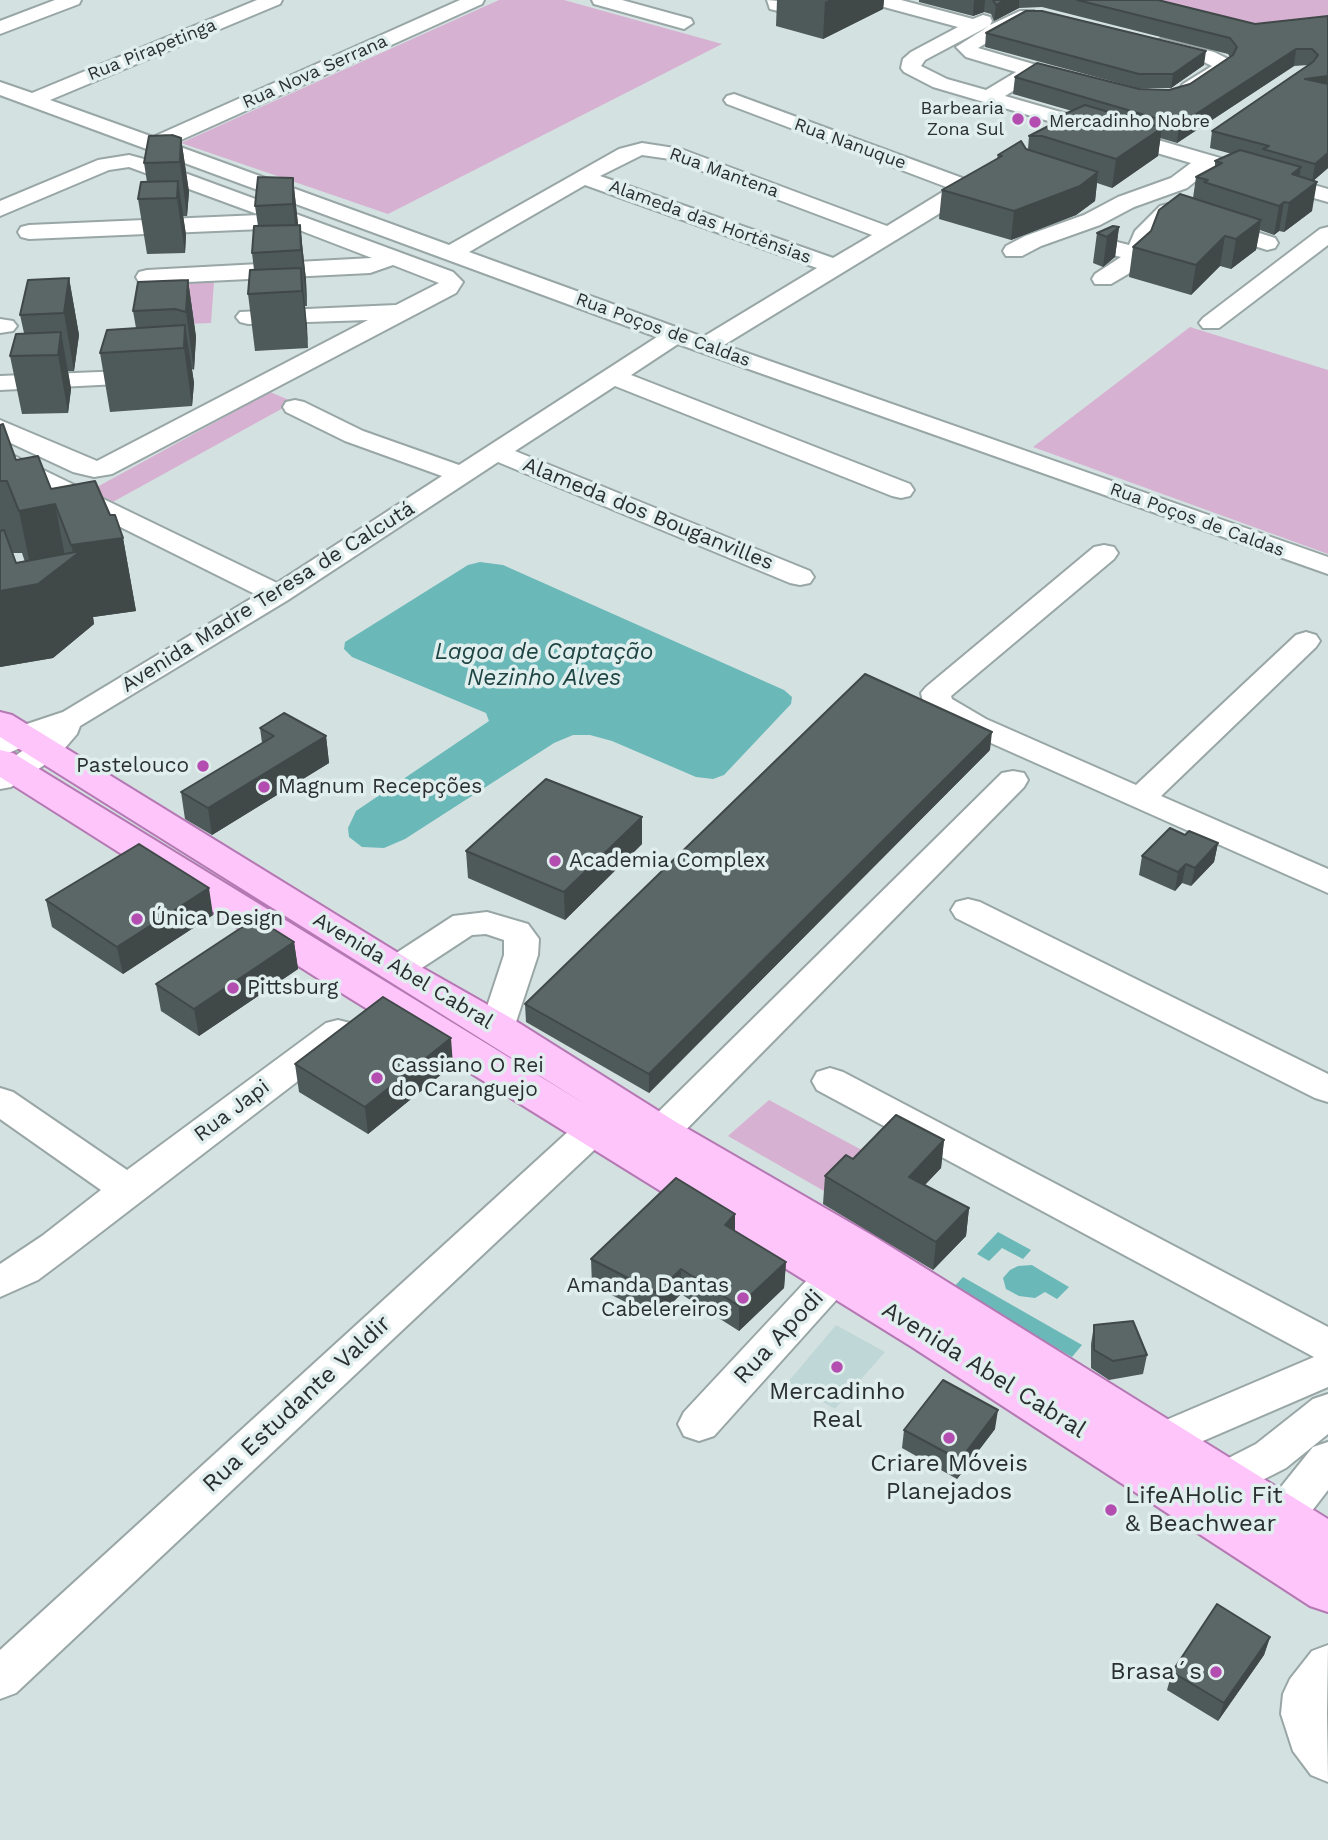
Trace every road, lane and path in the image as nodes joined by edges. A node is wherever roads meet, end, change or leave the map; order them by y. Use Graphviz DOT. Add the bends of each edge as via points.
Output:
graph roads {
  1 [pos="72,0"];
  2 [pos="273,0"];
  3 [pos="475,0"];
  4 [pos="601,0"];
  5 [pos="777,0"];
  6 [pos="815,0"];
  7 [pos="880,0"];
  8 [pos="949,0"];
  9 [pos="1020,0"];
  10 [pos="998,12"];
  11 [pos="1051,18"];
  12 [pos="684,23"];
  13 [pos="967,23"];
  14 [pos="0,28"];
  15 [pos="1140,40"];
  16 [pos="1032,70"];
  17 [pos="1079,82"];
  18 [pos="0,88"];
  19 [pos="993,94"];
  20 [pos="1174,97"];
  21 [pos="32,100"];
  22 [pos="734,100"];
  23 [pos="1073,122"];
  24 [pos="131,134"];
  25 [pos="1050,136"];
  26 [pos="1205,139"];
  27 [pos="156,143"];
  28 [pos="1183,153"];
  29 [pos="1209,161"];
  30 [pos="990,172"];
  31 [pos="584,178"];
  32 [pos="1179,183"];
  33 [pos="966,187"];
  34 [pos="0,190"];
  35 [pos="1102,194"];
  36 [pos="1328,196"];
  37 [pos="1126,202"];
  38 [pos="0,209"];
  39 [pos="1168,211"];
  40 [pos="281,216"];
  41 [pos="1092,220"];
  42 [pos="29,232"];
  43 [pos="1057,232"];
  44 [pos="889,234"];
  45 [pos="1328,234"];
  46 [pos="1267,243"];
  47 [pos="1140,245"];
  48 [pos="1014,251"];
  49 [pos="452,252"];
  50 [pos="393,258"];
  51 [pos="836,267"];
  52 [pos="147,277"];
  53 [pos="1103,279"];
  54 [pos="401,312"];
  55 [pos="248,317"];
  56 [pos="1211,323"];
  57 [pos="689,339"];
  58 [pos="170,376"];
  59 [pos="619,379"];
  60 [pos="0,383"];
  61 [pos="295,407"];
  62 [pos="0,428"];
  63 [pos="500,454"];
  64 [pos="0,457"];
  65 [pos="461,474"];
  66 [pos="901,490"];
  67 [pos="1104,553"];
  68 [pos="1328,566"];
  69 [pos="800,577"];
  70 [pos="278,594"];
  71 [pos="1306,641"];
  72 [pos="74,718"];
  73 [pos="12,752"];
  74 [pos="1013,780"];
  75 [pos="1140,798"];
  76 [pos="1328,882"];
  77 [pos="968,910"];
  78 [pos="396,982"];
  79 [pos="497,1028"];
  80 [pos="830,1081"];
  81 [pos="1328,1089"];
  82 [pos="0,1101"];
  83 [pos="595,1128"];
  84 [pos="650,1144"];
  85 [pos="128,1189"];
  86 [pos="846,1263"];
  87 [pos="0,1282"];
  88 [pos="1328,1346"];
  89 [pos="1328,1369"];
  90 [pos="1328,1411"];
  91 [pos="699,1424"];
  92 [pos="1160,1441"];
  93 [pos="1328,1459"];
  94 [pos="1224,1480"];
  95 [pos="1283,1516"];
  96 [pos="1328,1545"];
  97 [pos="1328,1590"];
  98 [pos="1328,1665"];
  99 [pos="0,1679"];
  100 [pos="1328,1760"];
  1 -- 14 [label="street"];
  2 -- 21 [label="street, Rua Pirapetinga"];
  3 -- 27 [label="street, Rua Nova Serrana"];
  4 -- 12 [label="street"];
  5 -- 6 [label="street" via="777,5 790,8"];
  7 -- 13 [label="street"];
  8 -- 10 [label="street"];
  9 -- 10 [label="street"];
  10 -- 13 [label="street"];
  11 -- 16 [label="street" via="1020,16 966,47"];
  13 -- 19 [label="street" via="913,59 911,68 940,83"];
  15 -- 20 [label="street" via="1222,63 1222,68"];
  16 -- 17 [label="street"];
  16 -- 19 [label="street"];
  18 -- 21 [label="street, Rua Poços de Caldas"];
  19 -- 23 [label="street"];
  21 -- 24 [label="street, Rua Poços de Caldas"];
  22 -- 33 [label="street, Rua Nanuque"];
  23 -- 25 [label="street"];
  23 -- 28 [label="street"];
  24 -- 27 [label="street, Rua Poços de Caldas"];
  24 -- 34 [label="street"];
  26 -- 28 [label="street"];
  27 -- 49 [label="street, Rua Poços de Caldas"];
  28 -- 29 [label="street"];
  29 -- 32 [label="street"];
  29 -- 36 [label="street"];
  30 -- 33 [label="street, Avenida Madre Teresa de Calcutá"];
  31 -- 44 [label="street, Rua Mantena" via="633,150 663,150"];
  31 -- 49 [label="street, Rua Mantena"];
  31 -- 51 [label="street, Alameda das Hortênsias"];
  32 -- 37 [label="street"];
  32 -- 39 [label="street"];
  33 -- 44 [label="street, Avenida Madre Teresa de Calcutá"];
  35 -- 37 [label="street"];
  37 -- 41 [label="street"];
  38 -- 40 [label="street" via="117,161 148,166"];
  39 -- 46 [label="street"];
  39 -- 47 [label="street"];
  40 -- 42 [label="street" via="261,222"];
  40 -- 50 [label="street"];
  41 -- 43 [label="street"];
  41 -- 47 [label="street"];
  43 -- 47 [label="street"];
  43 -- 48 [label="street"];
  44 -- 51 [label="street, Avenida Madre Teresa de Calcutá"];
  45 -- 56 [label="street"];
  47 -- 53 [label="street" via="1120,269"];
  49 -- 57 [label="street, Rua Poços de Caldas"];
  50 -- 52 [label="street" via="370,266"];
  50 -- 54 [label="street" via="452,282"];
  51 -- 57 [label="street, Avenida Madre Teresa de Calcutá"];
  54 -- 55 [label="street"];
  54 -- 62 [label="street" via="103,468 82,466"];
  57 -- 59 [label="street, Avenida Madre Teresa de Calcutá"];
  57 -- 68 [label="street, Rua Poços de Caldas"];
  58 -- 60 [label="street"];
  59 -- 63 [label="street, Avenida Madre Teresa de Calcutá"];
  59 -- 66 [label="street"];
  61 -- 65 [label="street" via="354,436"];
  63 -- 65 [label="street, Avenida Madre Teresa de Calcutá"];
  63 -- 69 [label="street, Alameda dos Bouganvilles"];
  64 -- 70 [label="street"];
  65 -- 70 [label="street, Avenida Madre Teresa de Calcutá"];
  67 -- 75 [label="street" via="936,696 945,709 975,725"];
  70 -- 72 [label="street, Avenida Madre Teresa de Calcutá"];
  71 -- 75 [label="street"];
  72 -- 73 [label="street, Avenida Madre Teresa de Calcutá"];
  73 -- 78 [label="main road, Avenida Abel Cabral" via="332,970"];
  74 -- 84 [label="street"];
  75 -- 76 [label="street"];
  77 -- 81 [label="street"];
  78 -- 79 [label="main road, Avenida Abel Cabral"];
  78 -- 79 [label="street, Rua Japi" via="465,924 487,922 516,932 522,939 521,955"];
  78 -- 83 [label="main road, Avenida Abel Cabral"];
  78 -- 85 [label="street, Rua Japi"];
  79 -- 84 [label="main road, Avenida Abel Cabral"];
  80 -- 88 [label="street"];
  82 -- 85 [label="street"];
  83 -- 84 [label="main road, Avenida Abel Cabral"];
  83 -- 99 [label="street, Rua Estudante Valdir"];
  84 -- 86 [label="main road, Avenida Abel Cabral"];
  85 -- 87 [label="street, Rua Japi" via="56,1246"];
  86 -- 91 [label="street, Rua Apodi"];
  86 -- 92 [label="main road, Avenida Abel Cabral"];
  86 -- 97 [label="main road, Avenida Abel Cabral" via="928,1334"];
  89 -- 92 [label="street"];
  90 -- 94 [label="street" via="1271,1455"];
  92 -- 94 [label="main road, Avenida Abel Cabral"];
  93 -- 95 [label="street"];
  94 -- 95 [label="main road, Avenida Abel Cabral"];
  95 -- 96 [label="main road, Avenida Abel Cabral"];
  98 -- 100 [label="street" via="1306,1694 1304,1714 1309,1736"];
}
